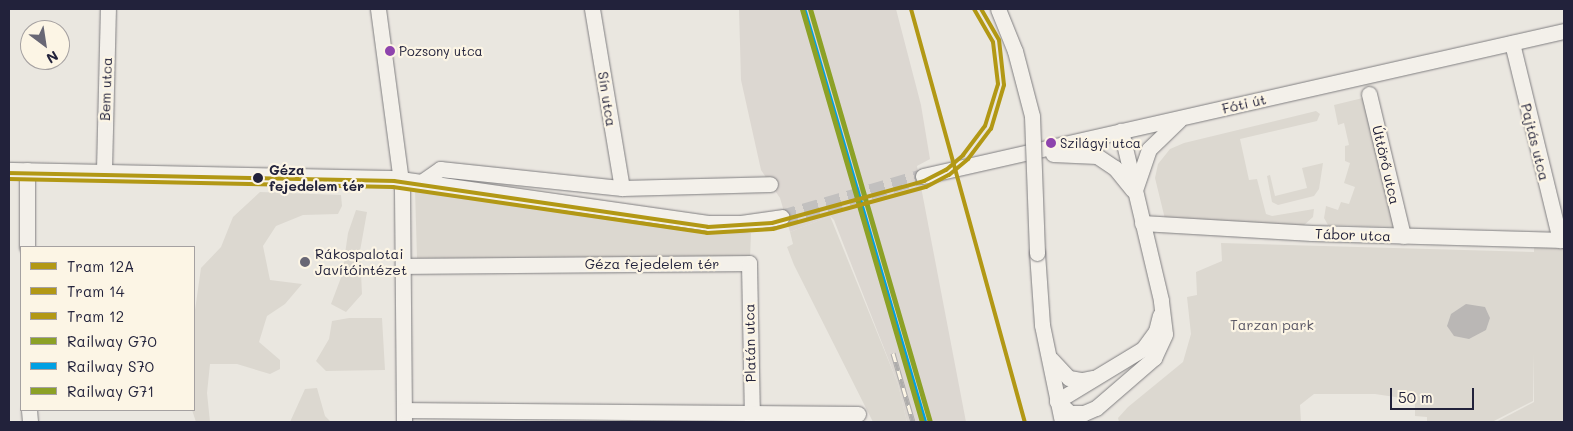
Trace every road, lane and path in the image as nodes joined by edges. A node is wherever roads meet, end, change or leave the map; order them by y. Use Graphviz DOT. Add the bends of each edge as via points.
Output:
graph roads {
  1 [pos="108,9"];
  2 [pos="378,9"];
  3 [pos="592,9"];
  4 [pos="998,9"];
  5 [pos="1564,31"];
  6 [pos="1512,44"];
  7 [pos="1369,94"];
  8 [pos="1180,118"];
  9 [pos="1122,131"];
  10 [pos="1019,156"];
  11 [pos="9,170"];
  12 [pos="27,170"];
  13 [pos="104,170"];
  14 [pos="923,176"];
  15 [pos="400,178"];
  16 [pos="423,180"];
  17 [pos="770,184"];
  18 [pos="622,188"];
  19 [pos="1135,193"];
  20 [pos="782,216"];
  21 [pos="1142,223"];
  22 [pos="1402,236"];
  23 [pos="1562,240"];
  24 [pos="27,246"];
  25 [pos="749,263"];
  26 [pos="404,266"];
  27 [pos="1162,308"];
  28 [pos="1049,356"];
  29 [pos="1107,372"];
  30 [pos="1110,397"];
  31 [pos="1058,401"];
  32 [pos="858,414"];
  33 [pos="404,416"];
  34 [pos="751,417"];
  35 [pos="1062,422"];
  36 [pos="1094,422"];
  1 -- 13 [label="street, Bem utca"];
  2 -- 15 [label="street"];
  3 -- 18 [label="street, Sín utca"];
  4 -- 28 [label="street, bridge" via="1016,51 1032,116 1040,298"];
  5 -- 6 [label="street, Fóti út"];
  6 -- 8 [label="street, Fóti út"];
  6 -- 23 [label="street, Pajtás utca"];
  7 -- 22 [label="street, Úttörő utca"];
  8 -- 9 [label="street, Fóti út"];
  8 -- 19 [label="street" via="1149,149"];
  9 -- 10 [label="street, Fóti út"];
  9 -- 19 [label="street"];
  10 -- 14 [label="street, Fóti út"];
  10 -- 19 [label="street" via="1082,153 1097,156 1115,168"];
  11 -- 12 [label="street"];
  12 -- 13 [label="street"];
  12 -- 24 [label="street"];
  13 -- 15 [label="street"];
  15 -- 16 [label="street"];
  15 -- 26 [label="street"];
  16 -- 18 [label="street" via="440,169"];
  16 -- 20 [label="street" via="708,223 740,223"];
  17 -- 18 [label="street"];
  19 -- 21 [label="street"];
  21 -- 22 [label="street, Tábor utca"];
  21 -- 27 [label="street"];
  22 -- 23 [label="street, Tábor utca"];
  25 -- 26 [label="street, Géza fejedelem tér"];
  25 -- 34 [label="street, Platán utca"];
  26 -- 33 [label="street"];
  27 -- 29 [label="street" via="1156,331 1143,349"];
  27 -- 30 [label="street" via="1165,334 1158,353"];
  28 -- 29 [label="street" via="1064,374 1075,380"];
  28 -- 31 [label="street"];
  29 -- 31 [label="street"];
  30 -- 31 [label="street" via="1084,413 1070,413"];
  30 -- 36 [label="street"];
  31 -- 35 [label="street"];
  32 -- 34 [label="street"];
  33 -- 34 [label="street"];
}
